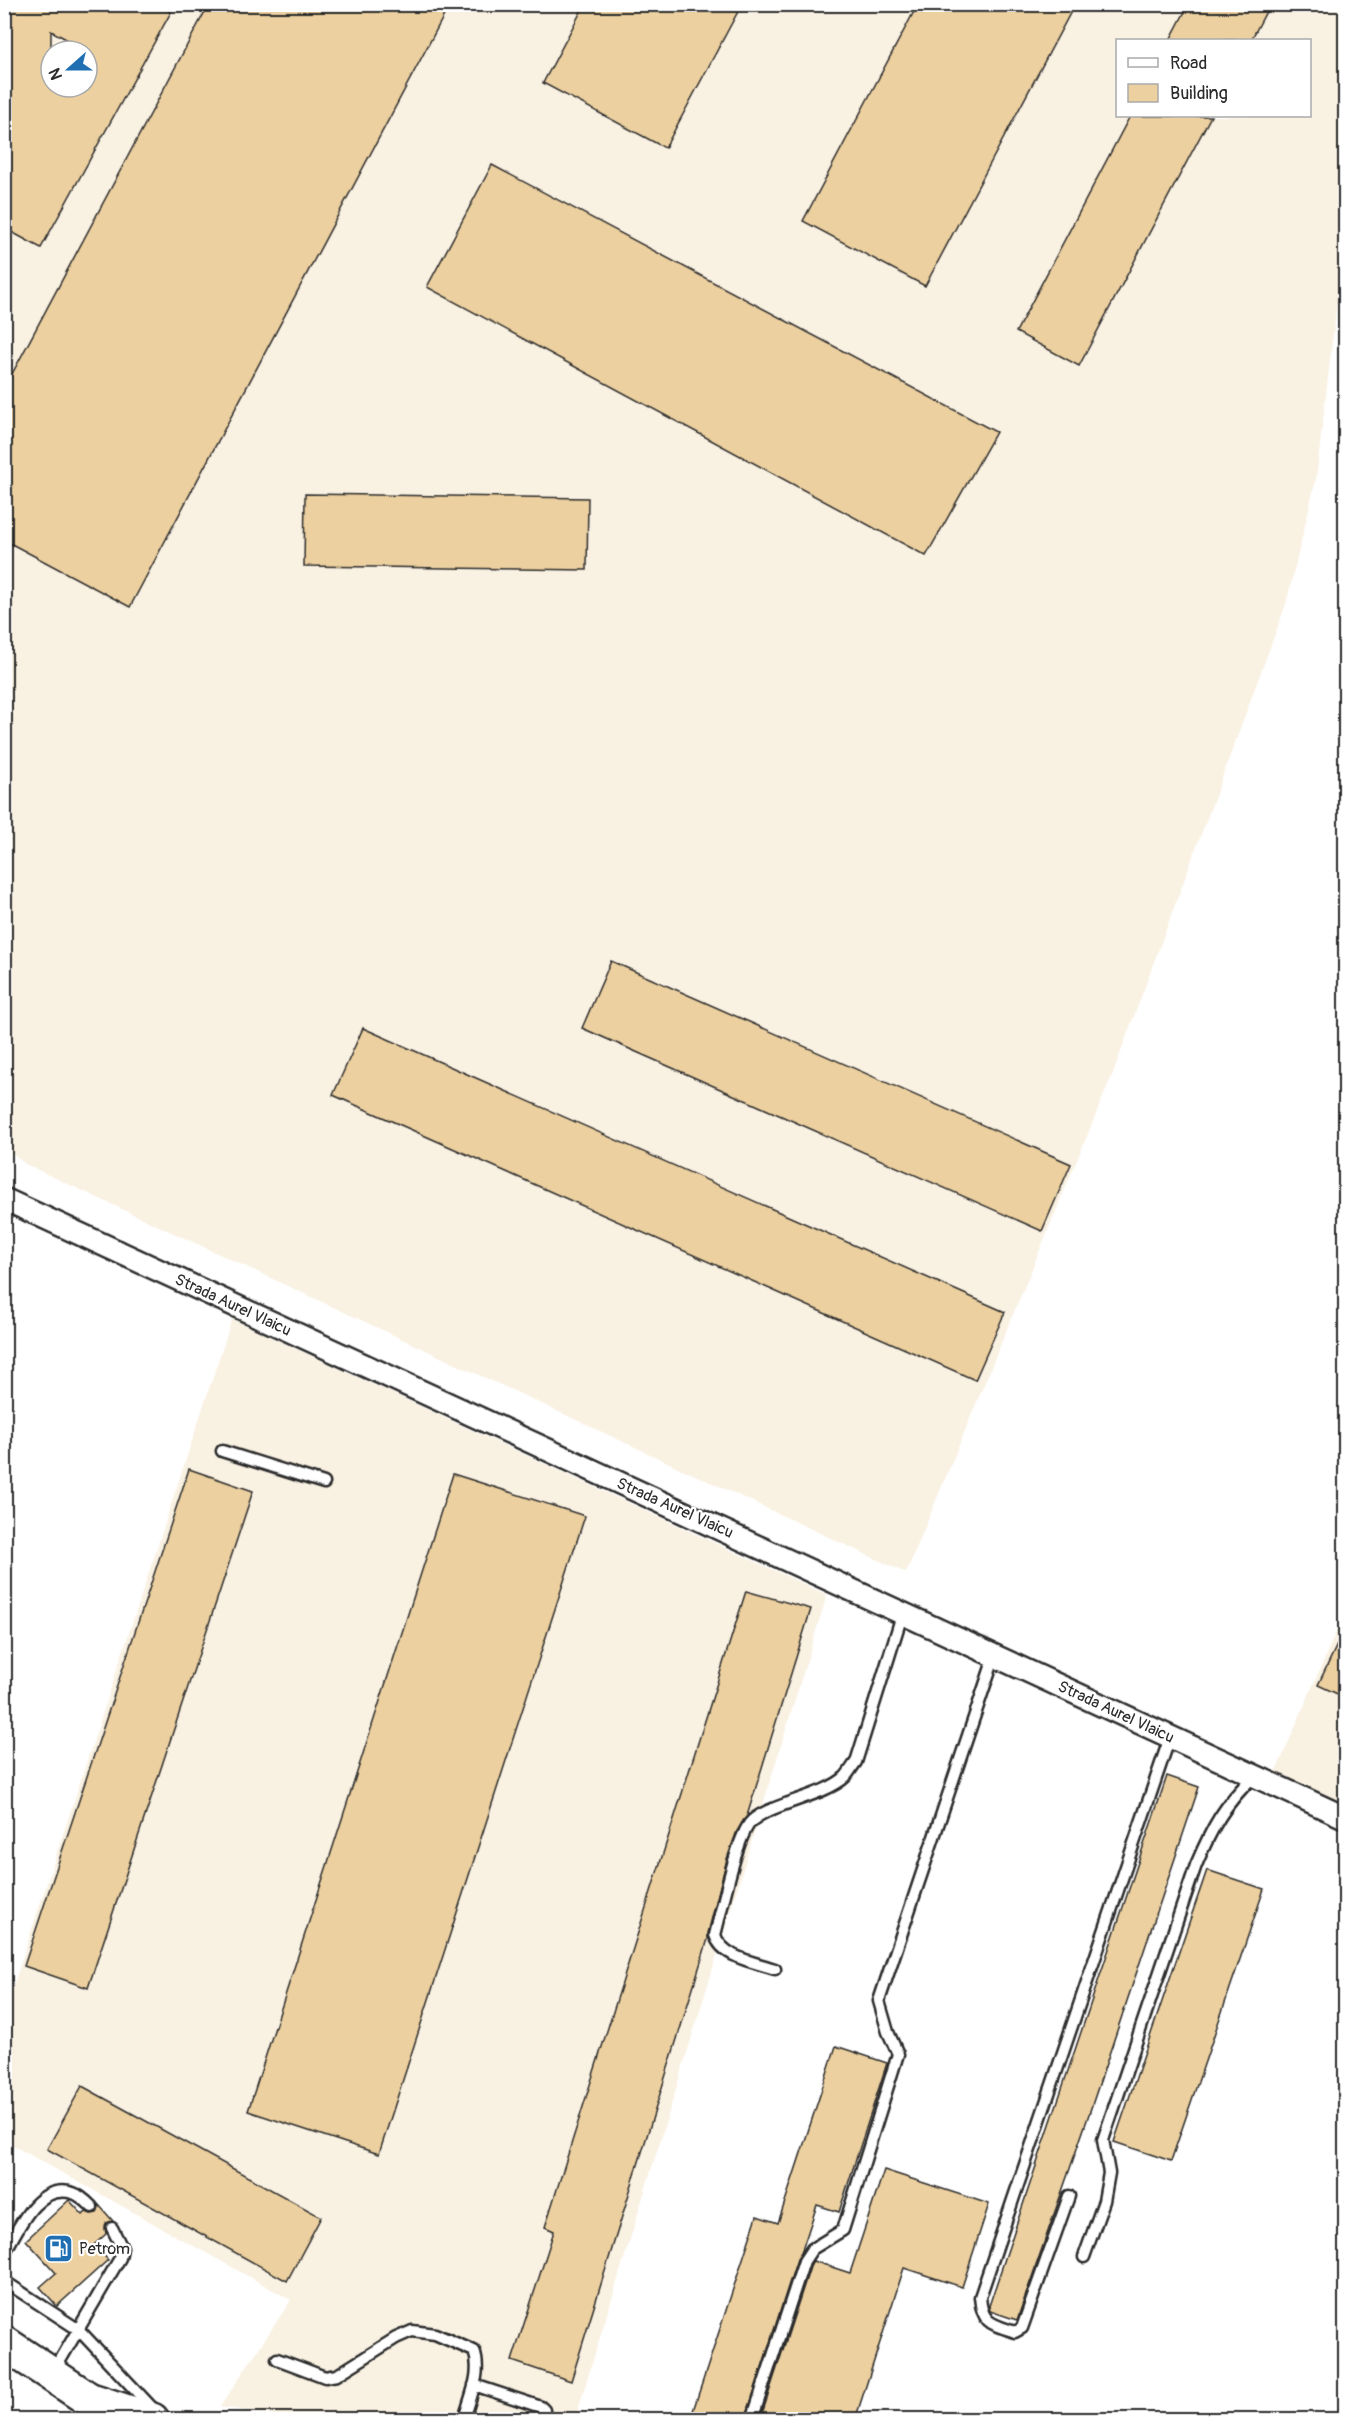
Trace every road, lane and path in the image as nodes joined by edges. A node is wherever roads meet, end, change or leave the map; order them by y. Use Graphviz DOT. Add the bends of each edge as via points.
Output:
graph roads {
  1 [pos="4,1199"];
  2 [pos="222,1451"];
  3 [pos="324,1483"];
  4 [pos="903,1612"];
  5 [pos="995,1655"];
  6 [pos="1170,1737"];
  7 [pos="1254,1776"];
  8 [pos="1346,1818"];
  9 [pos="775,1969"];
  10 [pos="1070,2196"];
  11 [pos="92,2207"];
  12 [pos="112,2228"];
  13 [pos="4,2254"];
  14 [pos="1084,2257"];
  15 [pos="4,2281"];
  16 [pos="79,2330"];
  17 [pos="4,2343"];
  18 [pos="277,2359"];
  19 [pos="4,2366"];
  20 [pos="52,2374"];
  21 [pos="474,2385"];
  22 [pos="86,2414"];
  23 [pos="120,2420"];
  24 [pos="152,2420"];
  25 [pos="164,2420"];
  26 [pos="466,2420"];
  27 [pos="542,2420"];
  28 [pos="752,2420"];
  1 -- 4 [label="street, Strada Aurel Vlaicu"];
  2 -- 3 [label="lane"];
  4 -- 5 [label="street, Strada Aurel Vlaicu"];
  4 -- 9 [label="lane" via="856,1762 844,1778 815,1794 758,1816 740,1847 715,1935 717,1944 725,1951"];
  5 -- 6 [label="street, Strada Aurel Vlaicu"];
  5 -- 28 [label="lane" via="879,2001 898,2055 843,2230 812,2249 804,2262"];
  6 -- 7 [label="street, Strada Aurel Vlaicu"];
  6 -- 10 [label="lane" via="980,2297 981,2312 989,2323 1015,2332 1022,2328"];
  7 -- 8 [label="street, Strada Aurel Vlaicu"];
  7 -- 14 [label="lane" via="1231,1798 1212,1827 1196,1865 1103,2140 1109,2173"];
  11 -- 13 [label="lane" via="76,2193 47,2195 22,2219"];
  12 -- 16 [label="lane" via="122,2248 120,2258"];
  15 -- 16 [label="lane"];
  16 -- 20 [label="lane"];
  16 -- 25 [label="lane"];
  17 -- 20 [label="main road"];
  18 -- 21 [label="lane" via="325,2377 337,2375 412,2331 435,2334 474,2350 478,2361"];
  19 -- 22 [label="main road"];
  20 -- 22 [label="main road"];
  21 -- 26 [label="lane"];
  21 -- 27 [label="lane" via="541,2407"];
  22 -- 23 [label="main road"];
  22 -- 24 [label="main road"];
}
